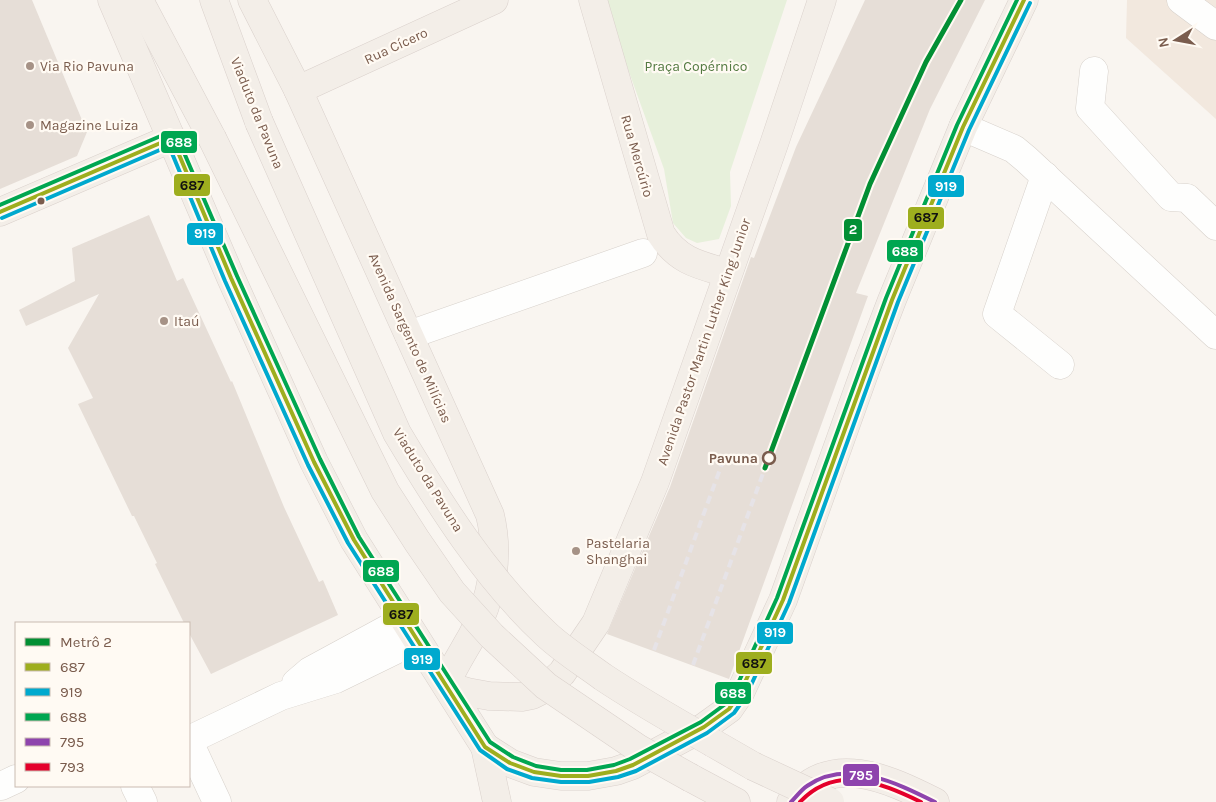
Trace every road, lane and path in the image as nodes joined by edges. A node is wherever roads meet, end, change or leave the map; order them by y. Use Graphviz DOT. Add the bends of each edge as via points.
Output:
graph roads {
  1 [pos="112,0"];
  2 [pos="139,0"];
  3 [pos="214,0"];
  4 [pos="252,0"];
  5 [pos="494,0"];
  6 [pos="593,0"];
  7 [pos="822,0"];
  8 [pos="1024,0"];
  9 [pos="1181,0"];
  10 [pos="1216,26"];
  11 [pos="1094,71"];
  12 [pos="298,90"];
  13 [pos="963,128"];
  14 [pos="172,138"];
  15 [pos="1045,176"];
  16 [pos="0,212"];
  17 [pos="1216,226"];
  18 [pos="644,253"];
  19 [pos="727,273"];
  20 [pos="409,335"];
  21 [pos="1216,335"];
  22 [pos="1060,365"];
  23 [pos="410,630"];
  24 [pos="562,673"];
  25 [pos="447,685"];
  26 [pos="190,741"];
  27 [pos="190,743"];
  28 [pos="485,747"];
  29 [pos="633,765"];
  30 [pos="136,787"];
  31 [pos="143,802"];
  32 [pos="217,802"];
  33 [pos="497,802"];
  34 [pos="736,802"];
  35 [pos="791,802"];
  36 [pos="830,802"];
  37 [pos="935,802"];
  1 -- 14 [label="main road"];
  2 -- 34 [label="main road, bridge" via="212,138 385,491 452,592 492,636 546,686 639,749"];
  3 -- 36 [label="main road, Viaduto da Pavuna, bridge" via="259,122 398,433 423,477 475,554 547,635 579,660 649,707 753,766"];
  4 -- 12 [label="main road, Avenida Sargento de Milícias"];
  5 -- 12 [label="main road, Rua Cícero"];
  6 -- 19 [label="main road, Rua Mercúrio" via="661,234 680,257"];
  7 -- 19 [label="main road, Avenida Pastor Martin Luther King Junior"];
  8 -- 13 [label="main road"];
  9 -- 10 [label="street"];
  11 -- 17 [label="street" via="1090,108 1171,197 1187,198"];
  12 -- 20 [label="main road, Avenida Sargento de Milícias"];
  13 -- 15 [label="street" via="1014,149"];
  13 -- 29 [label="main road" via="866,368 783,600 740,693 729,709 704,727"];
  14 -- 16 [label="main road"];
  14 -- 23 [label="main road" via="314,462 354,540"];
  15 -- 21 [label="street"];
  15 -- 22 [label="street" via="997,314"];
  18 -- 20 [label="street"];
  19 -- 24 [label="main road, Avenida Pastor Martin Luther King Junior" via="651,490 596,623"];
  20 -- 25 [label="main road, Avenida Sargento de Milícias" via="494,530 495,561 486,601 480,620"];
  23 -- 25 [label="main road"];
  23 -- 26 [label="street" via="310,671 282,696"];
  24 -- 25 [label="main road, Avenida Pastor Martin Luther King Junior" via="544,689 522,697 489,696"];
  24 -- 29 [label="main road" via="576,702 596,730"];
  25 -- 28 [label="main road"];
  27 -- 32 [label="street"];
  28 -- 29 [label="main road" via="522,768 561,776 588,776"];
  28 -- 33 [label="main road"];
  30 -- 31 [label="street"];
  35 -- 37 [label="main road" via="820,778 843,772 878,777"];
}
